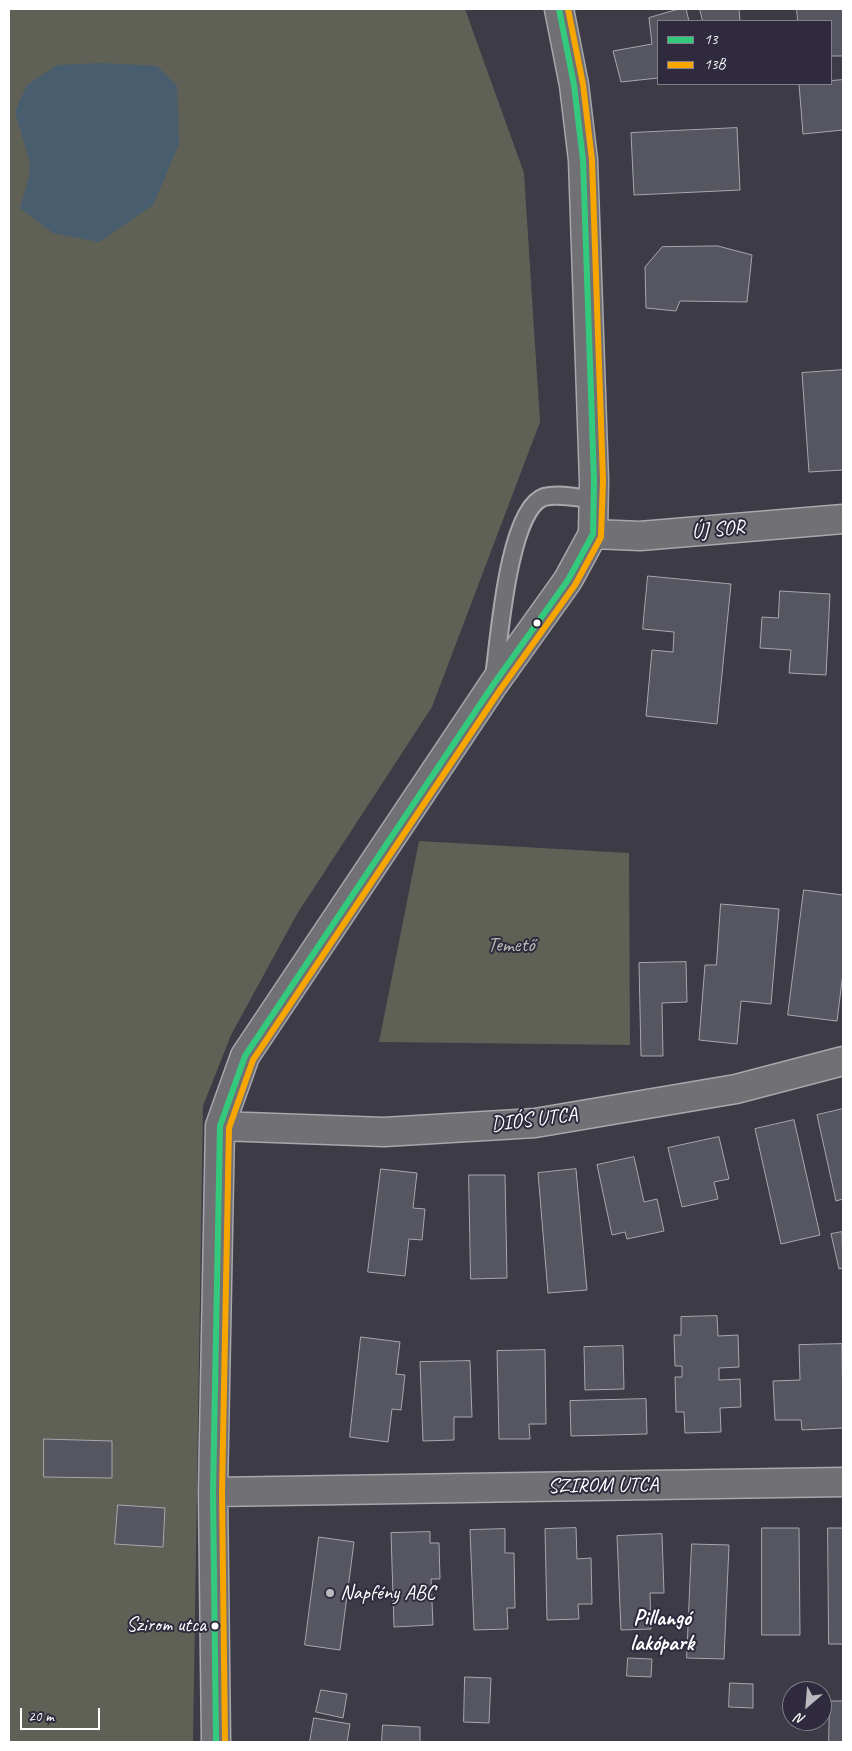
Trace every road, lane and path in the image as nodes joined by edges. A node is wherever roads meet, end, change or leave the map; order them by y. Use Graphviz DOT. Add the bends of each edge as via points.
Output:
graph roads {
  1 [pos="560,9"];
  2 [pos="594,500"];
  3 [pos="843,519"];
  4 [pos="593,534"];
  5 [pos="493,685"];
  6 [pos="843,1061"];
  7 [pos="220,1126"];
  8 [pos="843,1482"];
  9 [pos="213,1492"];
  10 [pos="216,1742"];
  1 -- 2 [label="street" via="583,160"];
  2 -- 4 [label="street"];
  2 -- 5 [label="lane" via="544,497 529,509 519,528 511,560"];
  3 -- 4 [label="street, ÚJ SOR" via="640,536"];
  4 -- 5 [label="street" via="568,580"];
  5 -- 7 [label="street" via="245,1056"];
  6 -- 7 [label="street, DIÓS UTCA" via="736,1088 535,1123 384,1132"];
  7 -- 9 [label="street"];
  8 -- 9 [label="street, SZIROM UTCA"];
  9 -- 10 [label="street"];
}
